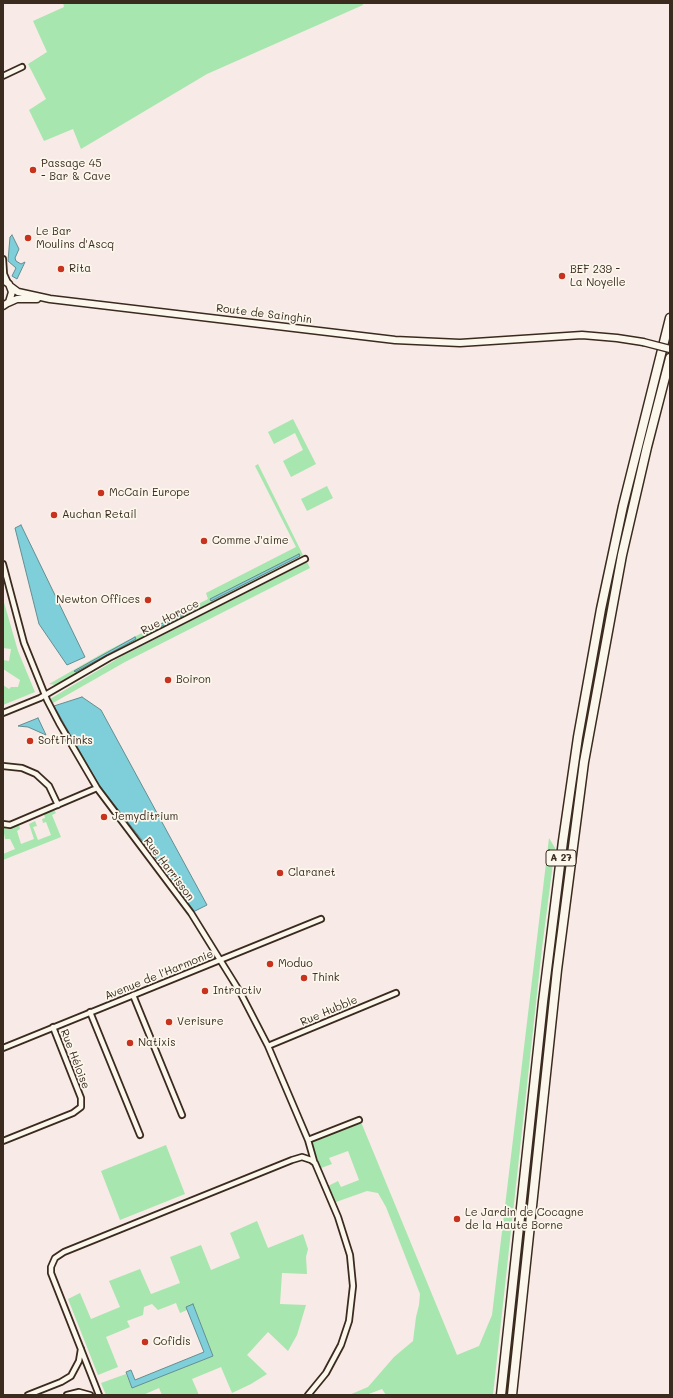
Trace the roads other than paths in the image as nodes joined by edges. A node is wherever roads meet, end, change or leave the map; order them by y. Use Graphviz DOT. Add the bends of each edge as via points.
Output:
graph roads {
  1 [pos="22,67"];
  2 [pos="3,76"];
  3 [pos="3,259"];
  4 [pos="7,283"];
  5 [pos="50,299"];
  6 [pos="5,306"];
  7 [pos="670,318"];
  8 [pos="670,349"];
  9 [pos="670,358"];
  10 [pos="305,558"];
  11 [pos="3,564"];
  12 [pos="45,695"];
  13 [pos="3,713"];
  14 [pos="3,766"];
  15 [pos="97,788"];
  16 [pos="58,805"];
  17 [pos="3,824"];
  18 [pos="322,919"];
  19 [pos="220,960"];
  20 [pos="396,993"];
  21 [pos="133,996"];
  22 [pos="90,1012"];
  23 [pos="53,1027"];
  24 [pos="268,1046"];
  25 [pos="3,1048"];
  26 [pos="182,1115"];
  27 [pos="359,1120"];
  28 [pos="140,1135"];
  29 [pos="308,1140"];
  30 [pos="3,1141"];
  31 [pos="314,1161"];
  32 [pos="80,1343"];
  33 [pos="28,1395"];
  34 [pos="68,1395"];
  35 [pos="90,1395"];
  36 [pos="99,1395"];
  37 [pos="308,1395"];
  38 [pos="501,1395"];
  39 [pos="512,1395"];
  1 -- 2 [label="street"];
  3 -- 4 [label="street"];
  4 -- 5 [label="street, Route de Sainghin" via="18,292"];
  4 -- 6 [label="street" via="12,296"];
  5 -- 6 [label="street, Route de Sainghin" via="17,300"];
  5 -- 8 [label="street, Route de Sainghin, bridge" via="384,339 476,342 582,335 618,338"];
  7 -- 38 [label="highway, A 27" via="622,506 577,744 544,994"];
  9 -- 39 [label="highway, A 27" via="621,562 584,762 555,985"];
  10 -- 12 [label="street, Rue Horace" via="109,658"];
  11 -- 12 [label="street, Rue Harrisson" via="22,635"];
  12 -- 13 [label="street, Rue Horace"];
  12 -- 15 [label="street, Rue Harrisson" via="74,751"];
  14 -- 16 [label="street" via="22,768 36,774 49,786"];
  15 -- 16 [label="street"];
  15 -- 19 [label="street, Rue Harrisson" via="167,880"];
  16 -- 17 [label="street" via="10,825"];
  18 -- 19 [label="street, Avenue de l'Harmonie"];
  19 -- 21 [label="street, Avenue de l'Harmonie"];
  19 -- 24 [label="street, Rue Harrisson"];
  20 -- 24 [label="street, Rue Hubble"];
  21 -- 22 [label="street, Avenue de l'Harmonie"];
  21 -- 26 [label="street"];
  22 -- 23 [label="street, Avenue de l'Harmonie"];
  22 -- 28 [label="street"];
  23 -- 25 [label="street, Avenue de l'Harmonie"];
  23 -- 30 [label="street, Rue Héloise" via="80,1094 81,1107 73,1113"];
  24 -- 29 [label="street, Rue Harrisson"];
  27 -- 29 [label="street"];
  29 -- 31 [label="street, Rue Harrisson"];
  31 -- 32 [label="street" via="302,1157 292,1160 58,1256 52,1264 51,1273"];
  31 -- 37 [label="street, Rue Harrisson" via="345,1236 351,1263 353,1292 349,1321 341,1345 326,1373"];
  32 -- 33 [label="street" via="79,1361 70,1376"];
  32 -- 36 [label="street"];
  34 -- 35 [label="street" via="79,1392"];
}
